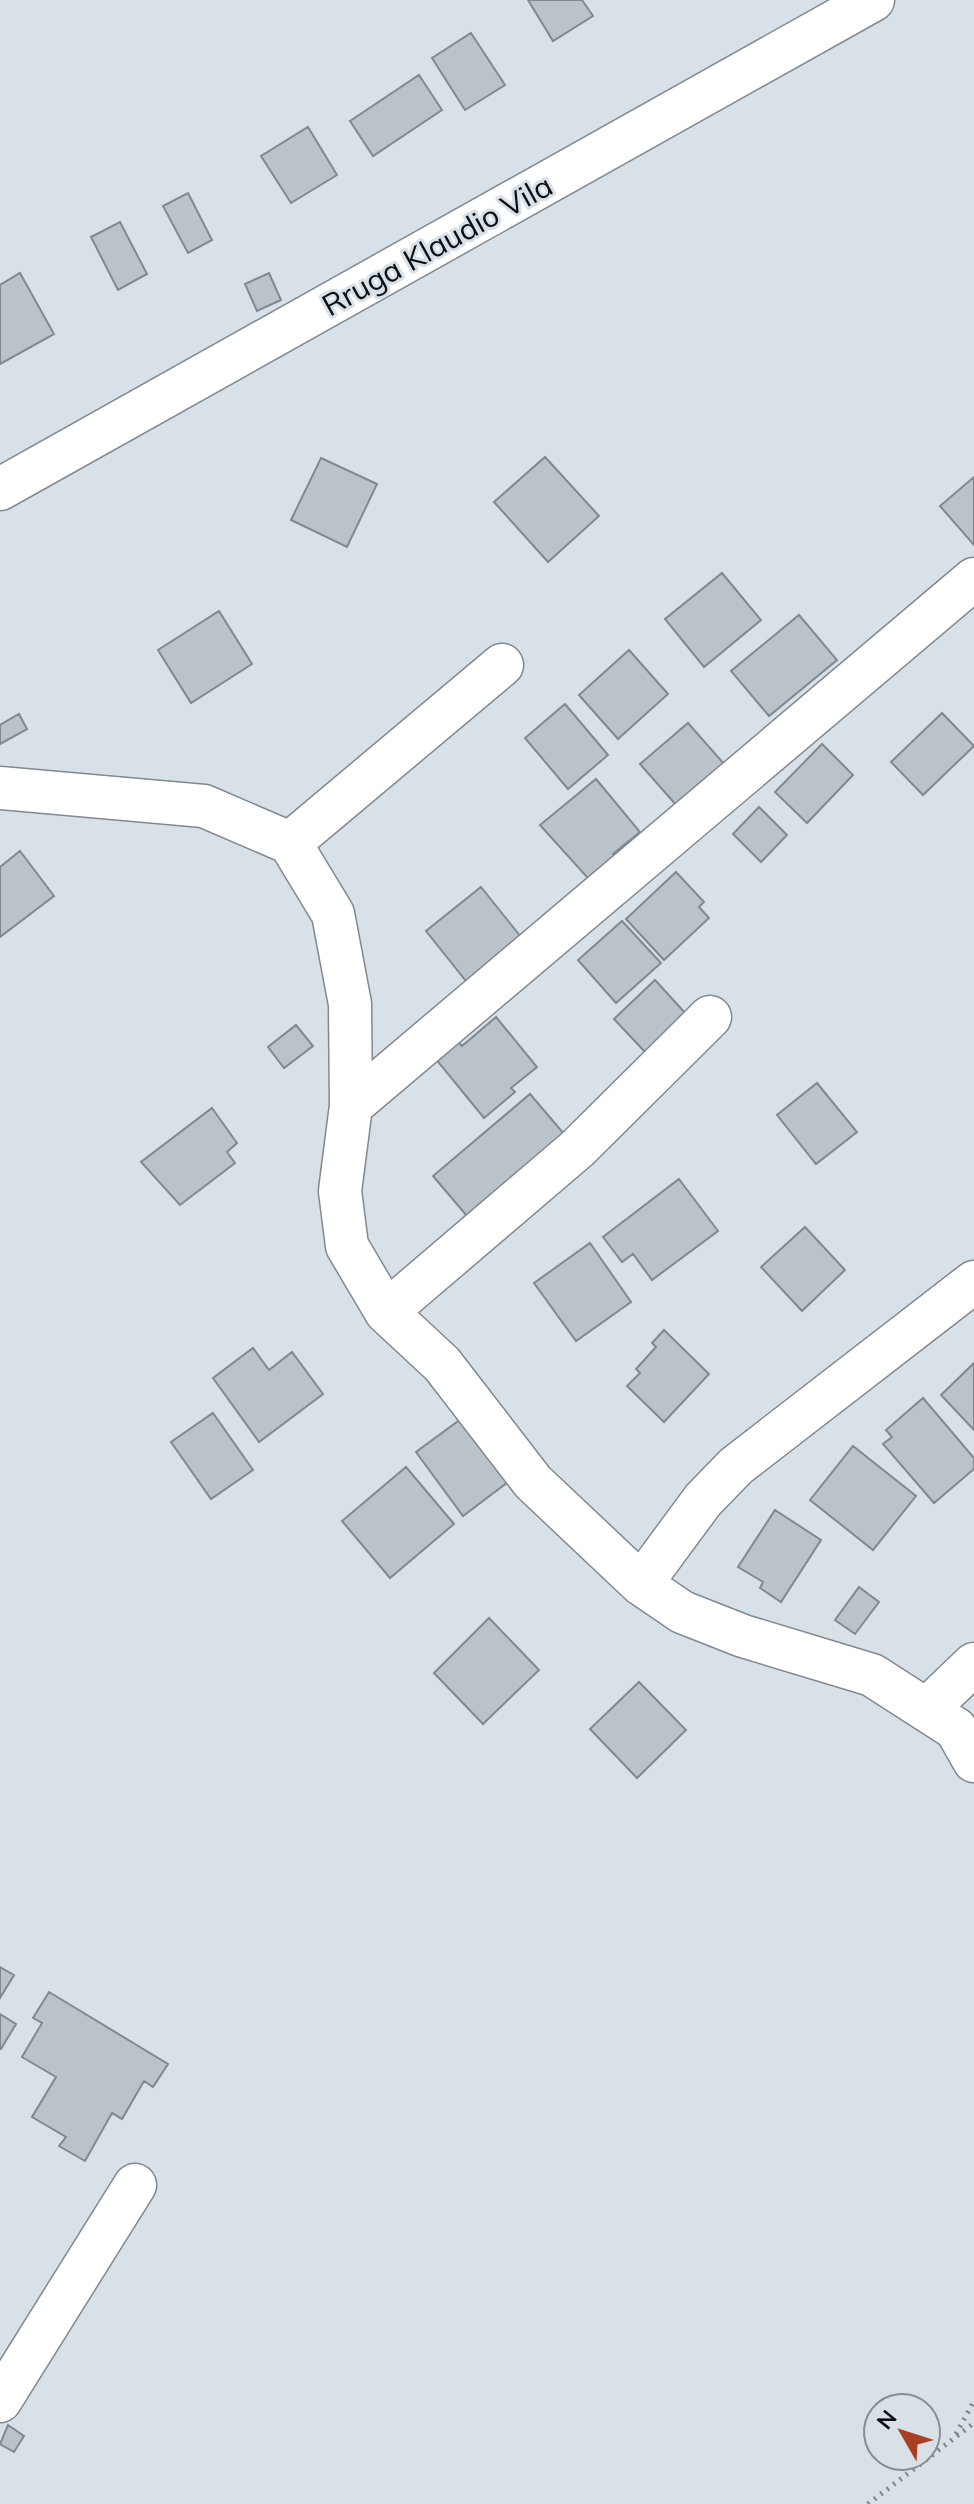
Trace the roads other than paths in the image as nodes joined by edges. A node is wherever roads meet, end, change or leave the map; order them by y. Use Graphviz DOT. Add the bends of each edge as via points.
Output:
graph roads {
  1 [pos="873,0"];
  2 [pos="0,489"];
  3 [pos="974,579"];
  4 [pos="502,665"];
  5 [pos="0,788"];
  6 [pos="290,843"];
  7 [pos="710,1017"];
  8 [pos="351,1106"];
  9 [pos="974,1282"];
  10 [pos="386,1312"];
  11 [pos="641,1584"];
  12 [pos="974,1664"];
  13 [pos="926,1710"];
  14 [pos="974,1761"];
  15 [pos="135,2185"];
  16 [pos="0,2401"];
  1 -- 2 [label="street, Rruga Klaudio Vila"];
  3 -- 8 [label="street"];
  4 -- 6 [label="street"];
  5 -- 6 [label="street" via="204,806"];
  6 -- 8 [label="street" via="333,914 350,1004"];
  7 -- 10 [label="street" via="577,1149"];
  8 -- 10 [label="street" via="340,1191 347,1246"];
  9 -- 11 [label="street" via="736,1466 703,1500"];
  10 -- 11 [label="street" via="442,1364 533,1482"];
  11 -- 13 [label="street" via="694,1617 872,1675"];
  12 -- 13 [label="street"];
  13 -- 14 [label="street" via="956,1729"];
  15 -- 16 [label="street"];
}
